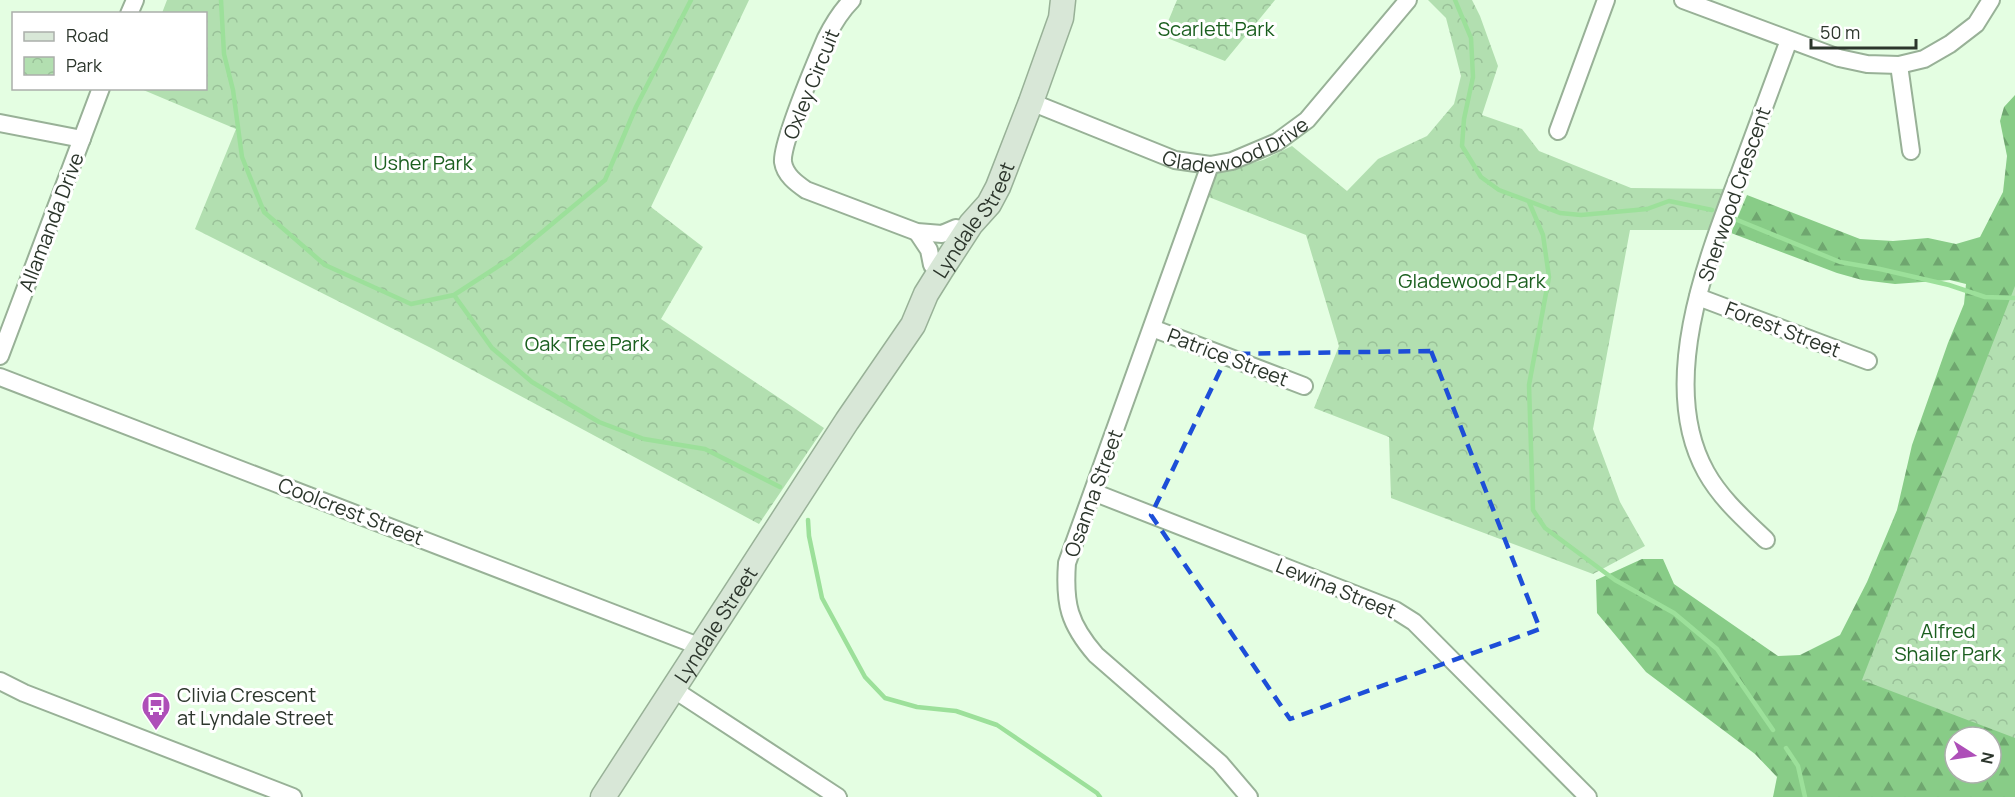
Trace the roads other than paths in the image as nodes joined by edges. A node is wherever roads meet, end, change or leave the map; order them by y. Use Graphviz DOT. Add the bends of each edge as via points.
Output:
graph roads {
  1 [pos="852,0"];
  2 [pos="1063,0"];
  3 [pos="1408,0"];
  4 [pos="1606,0"];
  5 [pos="1683,0"];
  6 [pos="1991,0"];
  7 [pos="1789,40"];
  8 [pos="1899,65"];
  9 [pos="100,90"];
  10 [pos="1024,100"];
  11 [pos="0,123"];
  12 [pos="1558,130"];
  13 [pos="82,139"];
  14 [pos="1911,151"];
  15 [pos="1210,165"];
  16 [pos="957,228"];
  17 [pos="917,232"];
  18 [pos="932,265"];
  19 [pos="1698,297"];
  20 [pos="1152,328"];
  21 [pos="0,356"];
  22 [pos="1868,361"];
  23 [pos="0,377"];
  24 [pos="1304,386"];
  25 [pos="847,421"];
  26 [pos="1093,492"];
  27 [pos="1766,540"];
  28 [pos="701,646"];
  29 [pos="0,681"];
  30 [pos="673,689"];
  31 [pos="293,797"];
  32 [pos="603,797"];
  33 [pos="838,797"];
  34 [pos="1249,797"];
  35 [pos="1588,797"];
  1 -- 17 [label="street, Oxley Circuit" via="826,38 786,142 783,162 792,180 806,190"];
  2 -- 10 [label="street, Lyndale Street" via="1061,18"];
  3 -- 15 [label="street, Gladewood Drive" via="1307,120 1277,142 1232,161"];
  4 -- 12 [label="street"];
  5 -- 7 [label="street"];
  6 -- 8 [label="street" via="1976,24 1950,44 1924,60"];
  7 -- 8 [label="street" via="1839,58"];
  7 -- 19 [label="street, Sherwood Crescent" via="1709,255"];
  8 -- 14 [label="street"];
  9 -- 13 [label="street, Allamanda Drive"];
  10 -- 15 [label="street, Gladewood Drive" via="1175,160"];
  10 -- 16 [label="street, Lyndale Street" via="980,194"];
  10 -- 25 [label="street, Lyndale Street" via="998,187 989,204 971,224 926,294 913,326"];
  11 -- 13 [label="street"];
  13 -- 21 [label="street, Allamanda Drive"];
  15 -- 20 [label="street, Osanna Street"];
  16 -- 17 [label="street, Oxley Circuit" via="942,234"];
  16 -- 18 [label="street, Lyndale Street"];
  17 -- 18 [label="street" via="929,250"];
  18 -- 25 [label="street, Lyndale Street"];
  19 -- 22 [label="street, Forest Street"];
  19 -- 27 [label="street, Sherwood Crescent" via="1685,387 1691,434 1705,471 1727,502"];
  20 -- 24 [label="street, Patrice Street"];
  20 -- 26 [label="street, Osanna Street"];
  23 -- 28 [label="street, Coolcrest Street"];
  25 -- 28 [label="street, Lyndale Street"];
  26 -- 34 [label="street, Osanna Street" via="1067,563 1065,590 1070,615 1081,638 1220,763"];
  26 -- 35 [label="street, Lewina Street" via="1395,610 1414,622"];
  28 -- 30 [label="street, Lyndale Street"];
  29 -- 31 [label="street"];
  30 -- 32 [label="street, Lyndale Street"];
  30 -- 33 [label="street"];
}
